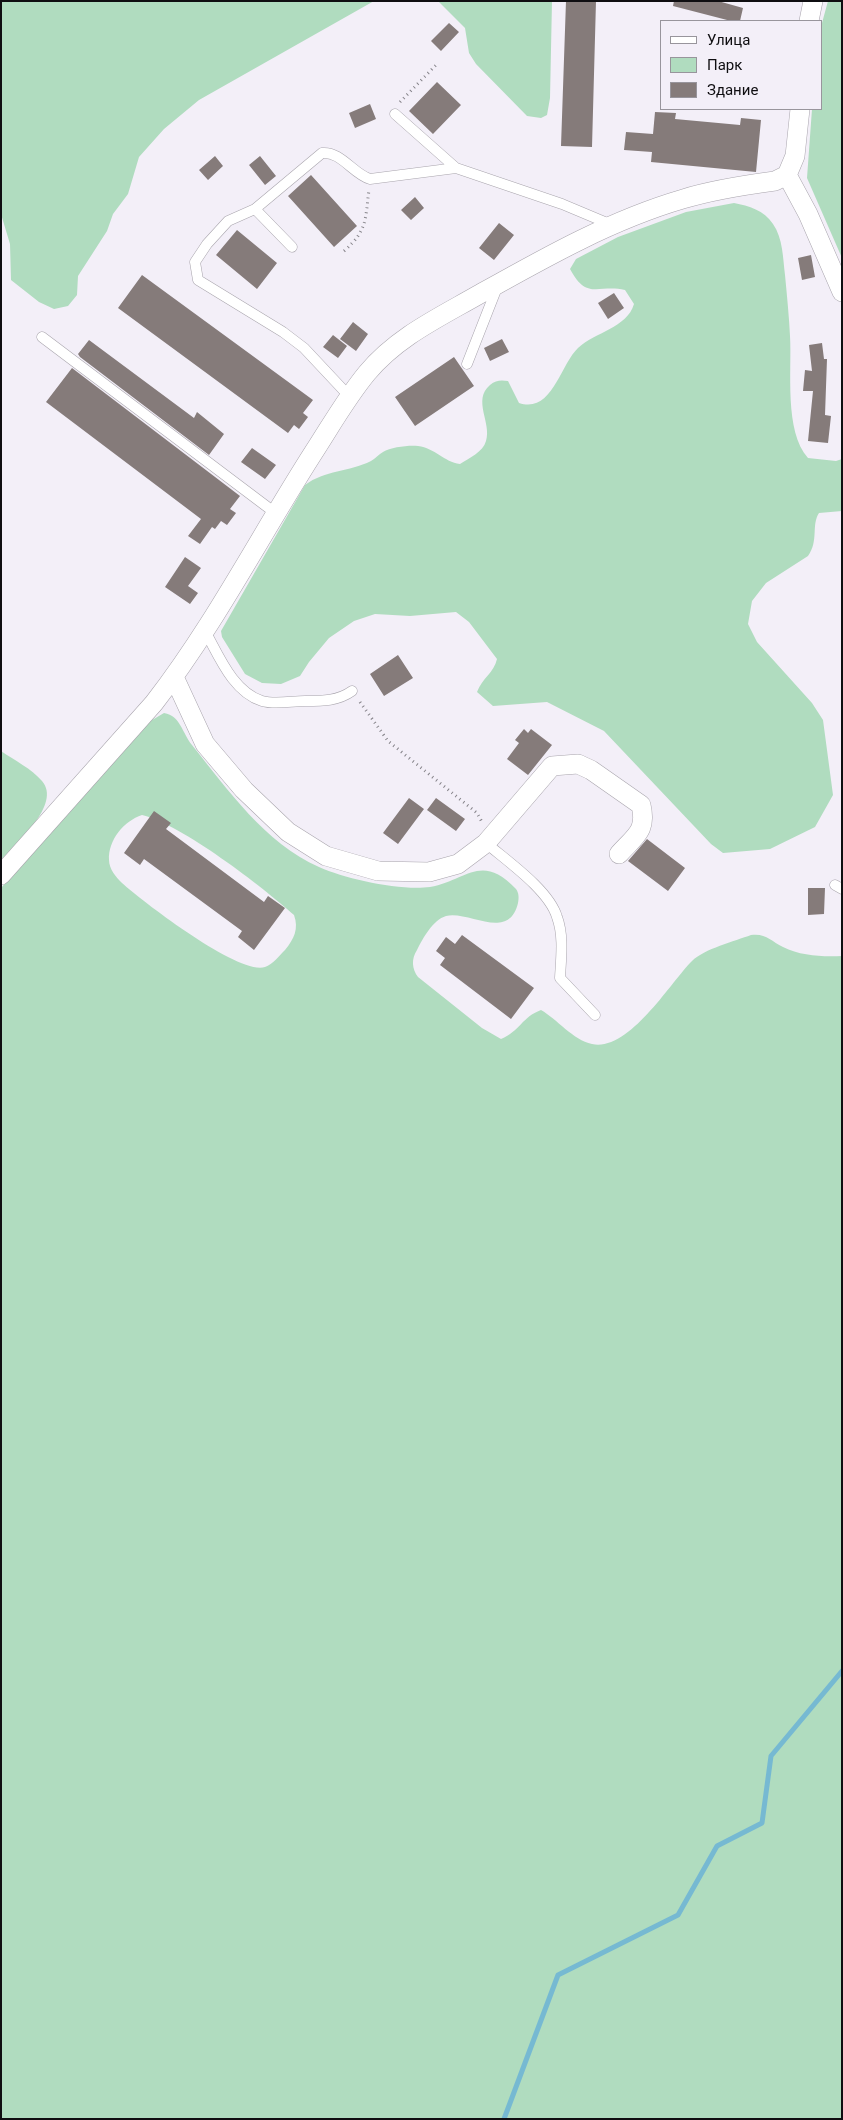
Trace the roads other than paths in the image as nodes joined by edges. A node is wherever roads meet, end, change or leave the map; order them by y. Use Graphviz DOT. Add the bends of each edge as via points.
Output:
graph roads {
  1 [pos="814,1"];
  2 [pos="809,20"];
  3 [pos="800,110"];
  4 [pos="395,114"];
  5 [pos="456,168"];
  6 [pos="787,175"];
  7 [pos="255,209"];
  8 [pos="612,225"];
  9 [pos="292,247"];
  10 [pos="498,284"];
  11 [pos="841,287"];
  12 [pos="842,292"];
  13 [pos="42,337"];
  14 [pos="467,364"];
  15 [pos="349,396"];
  16 [pos="274,512"];
  17 [pos="205,631"];
  18 [pos="174,677"];
  19 [pos="352,691"];
  20 [pos="486,843"];
  21 [pos="619,854"];
  22 [pos="1,875"];
  23 [pos="595,1016"];
  1 -- 2 [label="street"];
  3 -- 6 [label="street" via="795,156"];
  4 -- 5 [label="lane"];
  5 -- 7 [label="lane" via="370,179 360,176 329,152 322,153"];
  5 -- 8 [label="lane" via="562,204"];
  6 -- 8 [label="street" via="775,181 684,198"];
  6 -- 11 [label="street"];
  7 -- 9 [label="lane"];
  7 -- 15 [label="lane" via="228,221 207,244 195,262 198,280 304,348"];
  8 -- 10 [label="street"];
  10 -- 14 [label="lane"];
  10 -- 15 [label="street" via="396,343"];
  11 -- 12 [label="street"];
  13 -- 16 [label="lane"];
  15 -- 16 [label="street"];
  16 -- 17 [label="street"];
  17 -- 18 [label="street"];
  17 -- 19 [label="lane" via="236,683 249,695 264,702 326,701 344,697"];
  18 -- 20 [label="street" via="202,738 244,790 288,832 326,856 378,871 428,872 458,864"];
  18 -- 22 [label="street"];
  20 -- 21 [label="street" via="552,766 578,764 641,805 644,825"];
  20 -- 23 [label="lane" via="534,882 557,914 560,978"];
}
